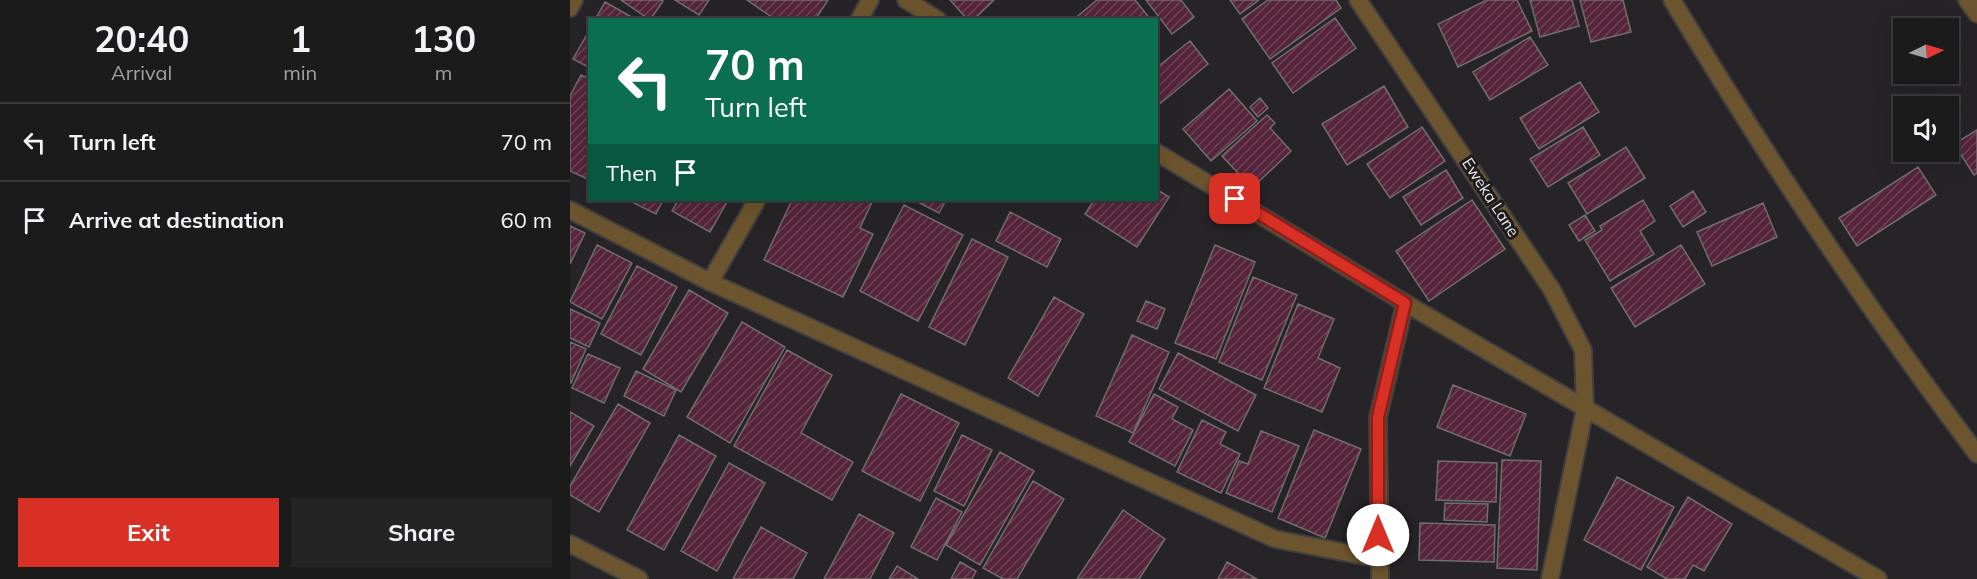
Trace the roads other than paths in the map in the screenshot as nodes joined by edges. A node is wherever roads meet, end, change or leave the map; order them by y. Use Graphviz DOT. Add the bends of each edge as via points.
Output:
graph roads {
  1 [pos="574,0"];
  2 [pos="870,0"];
  3 [pos="906,0"];
  4 [pos="1358,0"];
  5 [pos="1672,0"];
  6 [pos="1967,0"];
  7 [pos="570,8"];
  8 [pos="1977,14"];
  9 [pos="860,18"];
  10 [pos="935,18"];
  11 [pos="1158,153"];
  12 [pos="756,201"];
  13 [pos="570,210"];
  14 [pos="710,282"];
  15 [pos="1405,303"];
  16 [pos="1585,409"];
  17 [pos="1977,454"];
  18 [pos="570,544"];
  19 [pos="1379,559"];
  20 [pos="639,579"];
  21 [pos="1380,579"];
  22 [pos="1550,579"];
  23 [pos="1878,579"];
  1 -- 7 [label="street"];
  2 -- 9 [label="street"];
  3 -- 10 [label="street"];
  4 -- 16 [label="street, Eweka Lane" via="1552,290 1583,350"];
  5 -- 17 [label="street" via="1741,116 1846,273"];
  6 -- 8 [label="street"];
  11 -- 15 [label="street"];
  12 -- 14 [label="street"];
  13 -- 14 [label="street"];
  14 -- 19 [label="street" via="1275,539"];
  15 -- 16 [label="street"];
  15 -- 19 [label="street" via="1378,417"];
  16 -- 22 [label="street, Eweka Lane"];
  16 -- 23 [label="street"];
  18 -- 20 [label="street"];
  19 -- 21 [label="street"];
}
